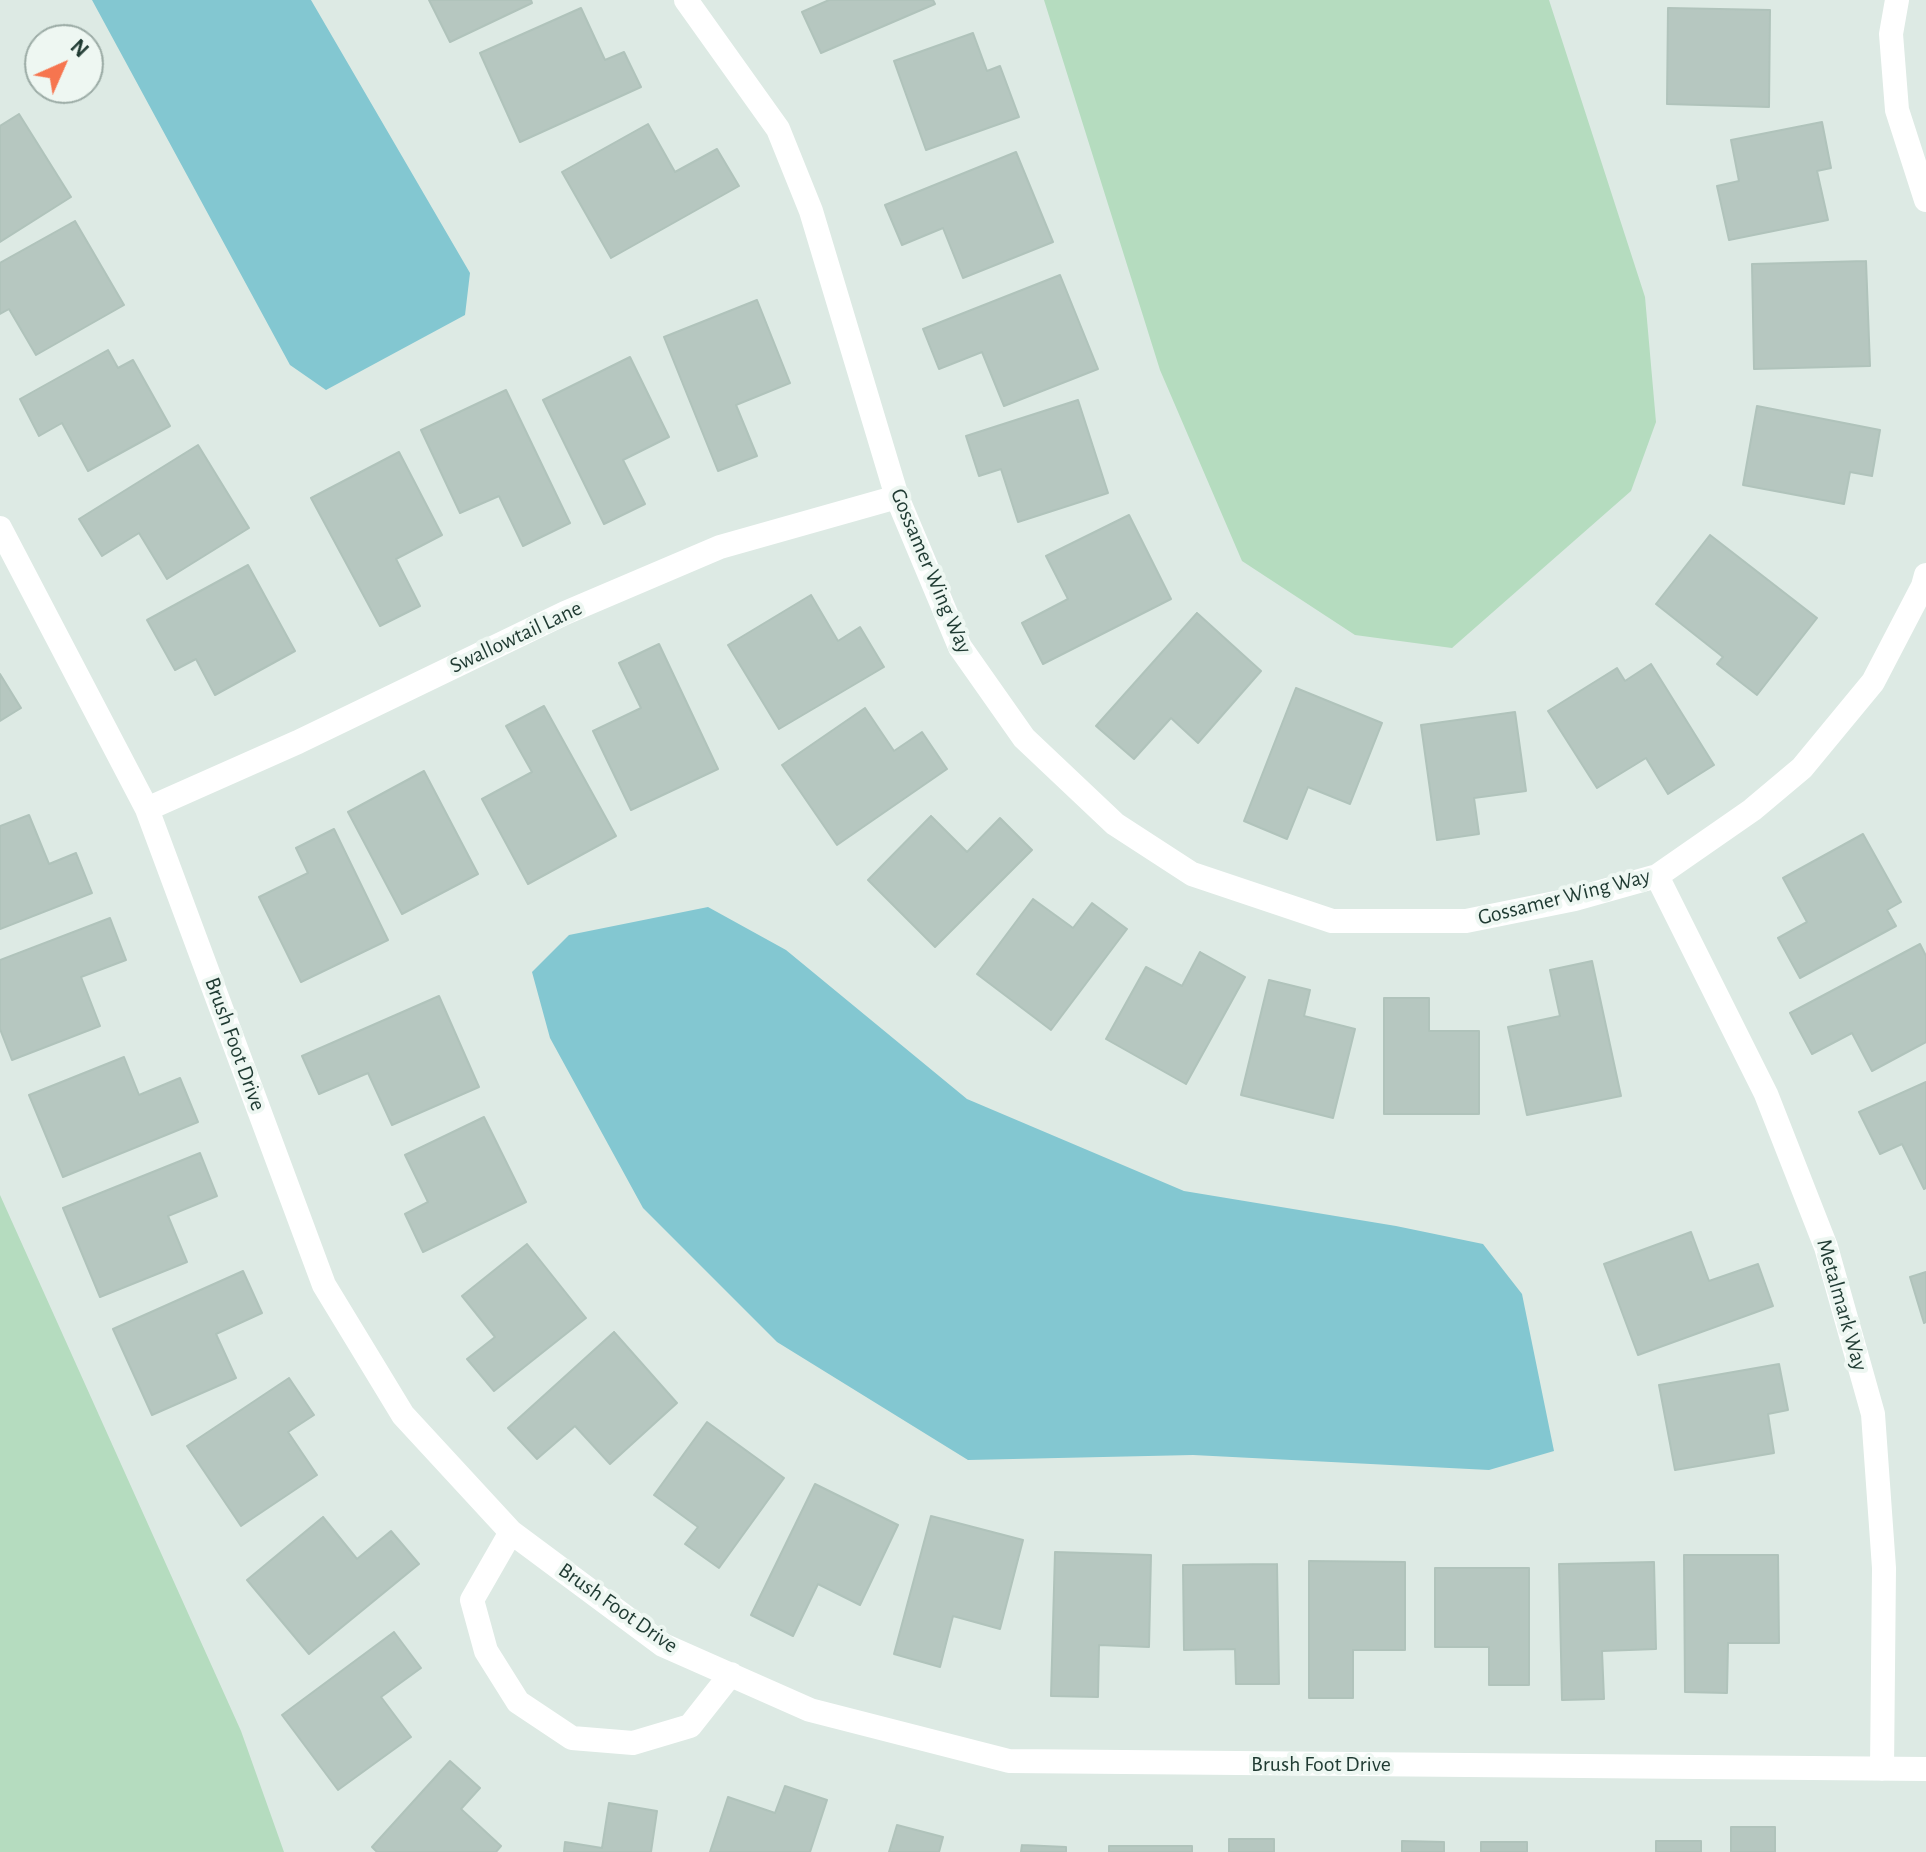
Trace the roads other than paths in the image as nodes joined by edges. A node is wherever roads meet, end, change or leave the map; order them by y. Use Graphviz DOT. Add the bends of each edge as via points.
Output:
graph roads {
  1 [pos="686,0"];
  2 [pos="1897,0"];
  3 [pos="1926,200"];
  4 [pos="897,497"];
  5 [pos="0,528"];
  6 [pos="1926,575"];
  7 [pos="147,809"];
  8 [pos="1657,876"];
  9 [pos="511,1532"];
  10 [pos="731,1674"];
  11 [pos="1882,1769"];
  12 [pos="1926,1769"];
  1 -- 4 [label="street, Gossamer Wing Way" via="778,129 811,211"];
  2 -- 3 [label="street" via="1891,34 1897,110"];
  4 -- 7 [label="street, Swallowtail Lane" via="720,547 565,613"];
  4 -- 8 [label="street, Gossamer Wing Way" via="960,647 1024,738 1115,824 1192,874 1332,921 1466,921"];
  5 -- 7 [label="street, Brush Foot Drive"];
  6 -- 8 [label="street, Gossamer Wing Way" via="1873,682 1802,768"];
  7 -- 9 [label="street, Brush Foot Drive" via="324,1285 403,1415"];
  8 -- 11 [label="street, Metalmark Way" via="1771,1108 1826,1247 1873,1414 1884,1568"];
  9 -- 10 [label="street, Brush Foot Drive" via="663,1645"];
  9 -- 10 [label="street" via="472,1600 486,1651 518,1702 572,1738 633,1743 690,1726"];
  10 -- 11 [label="street, Brush Foot Drive" via="810,1710 1009,1761"];
  11 -- 12 [label="street, Brush Foot Drive"];
}
